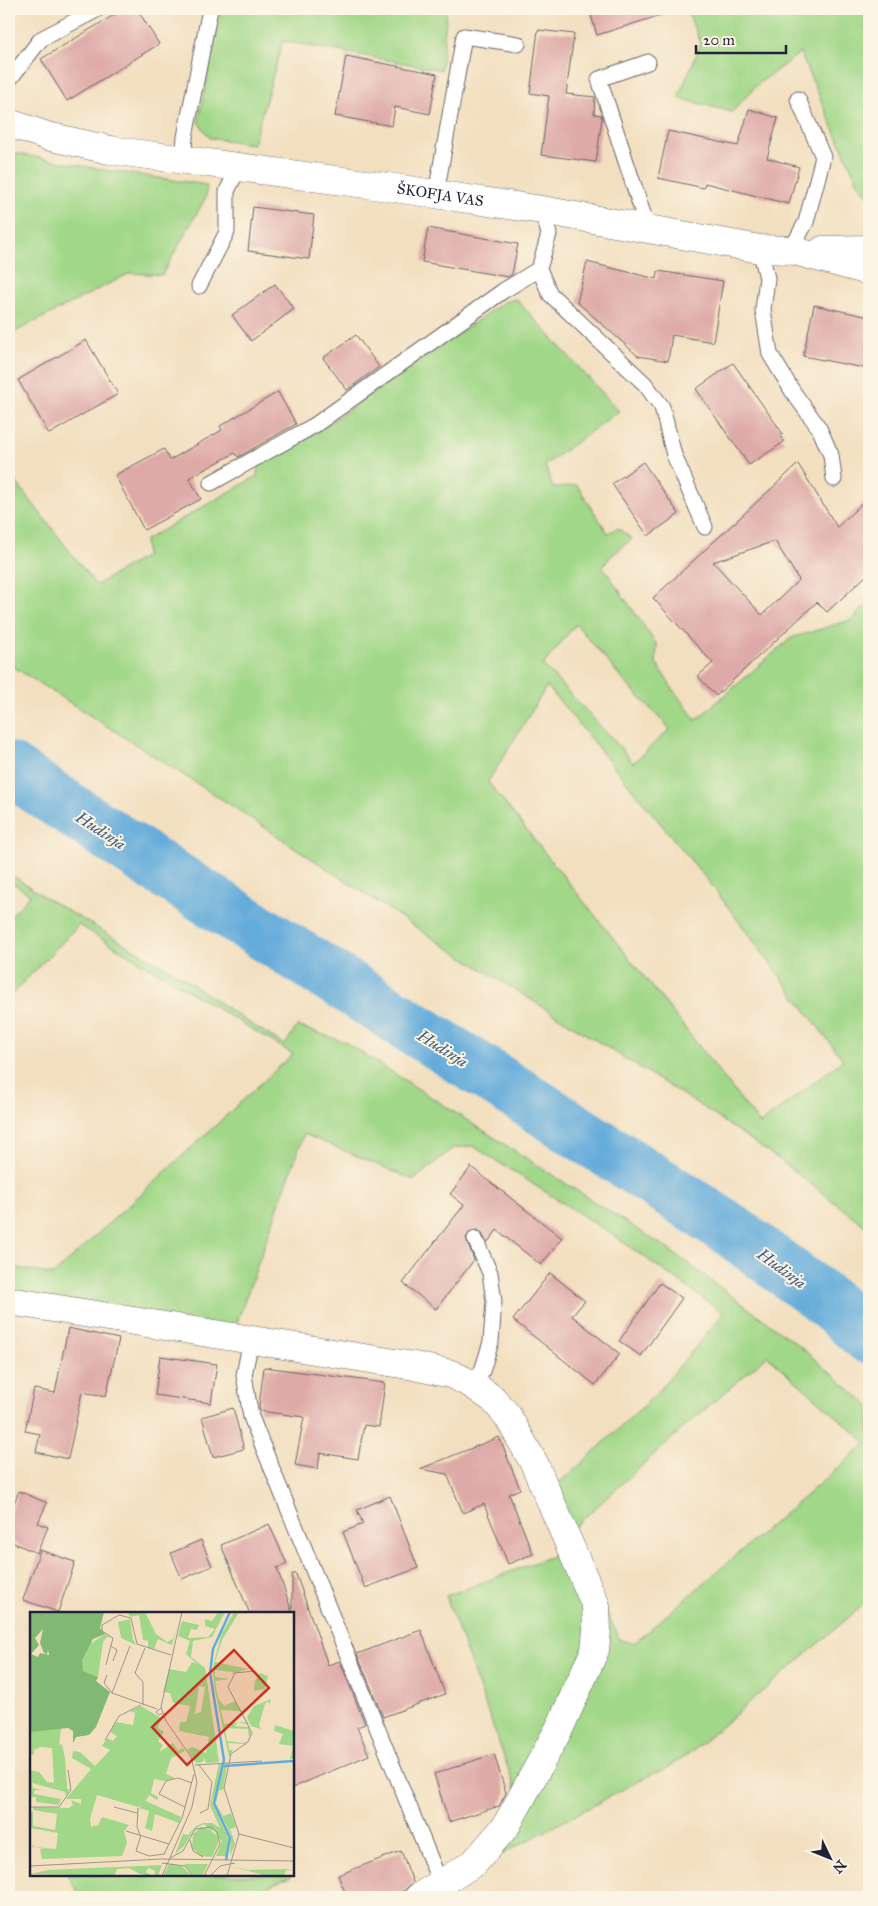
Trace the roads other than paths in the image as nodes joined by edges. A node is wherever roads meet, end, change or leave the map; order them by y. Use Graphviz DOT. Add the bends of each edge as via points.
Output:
graph roads {
  1 [pos="98,9"];
  2 [pos="210,9"];
  3 [pos="518,44"];
  4 [pos="648,62"];
  5 [pos="9,80"];
  6 [pos="798,99"];
  7 [pos="9,123"];
  8 [pos="183,160"];
  9 [pos="239,167"];
  10 [pos="436,194"];
  11 [pos="542,210"];
  12 [pos="648,229"];
  13 [pos="760,249"];
  14 [pos="869,249"];
  15 [pos="791,250"];
  16 [pos="539,269"];
  17 [pos="869,272"];
  18 [pos="199,286"];
  19 [pos="834,479"];
  20 [pos="211,483"];
  21 [pos="705,527"];
  22 [pos="475,1240"];
  23 [pos="9,1301"];
  24 [pos="251,1340"];
  25 [pos="472,1385"];
  26 [pos="430,1891"];
  1 -- 5 [label="lane" via="41,40"];
  2 -- 8 [label="lane"];
  3 -- 10 [label="lane" via="464,36"];
  4 -- 12 [label="lane" via="599,79"];
  6 -- 15 [label="lane" via="823,157 806,222"];
  7 -- 8 [label="street, ŠKOFJA VAS" via="47,136 110,150"];
  8 -- 9 [label="street, ŠKOFJA VAS"];
  9 -- 10 [label="street, ŠKOFJA VAS"];
  9 -- 18 [label="lane" via="227,191 227,232"];
  10 -- 11 [label="street, ŠKOFJA VAS"];
  11 -- 12 [label="street, ŠKOFJA VAS"];
  11 -- 16 [label="lane" via="549,234"];
  12 -- 13 [label="street, ŠKOFJA VAS"];
  13 -- 15 [label="street, ŠKOFJA VAS"];
  13 -- 19 [label="lane" via="767,278 763,310 770,354 819,428 831,455"];
  14 -- 15 [label="street"];
  15 -- 17 [label="street, ŠKOFJA VAS"];
  16 -- 20 [label="lane" via="503,291 315,425"];
  16 -- 21 [label="lane" via="550,294 645,384 662,407 674,455"];
  22 -- 25 [label="lane" via="490,1273 494,1301 491,1342 482,1372"];
  23 -- 24 [label="street"];
  24 -- 25 [label="street" via="414,1366 451,1374"];
  24 -- 26 [label="lane" via="244,1374 251,1417 274,1470"];
  25 -- 26 [label="street" via="493,1399 507,1415 534,1463 596,1606 597,1630 595,1650 560,1727 506,1826 474,1863"];
}
